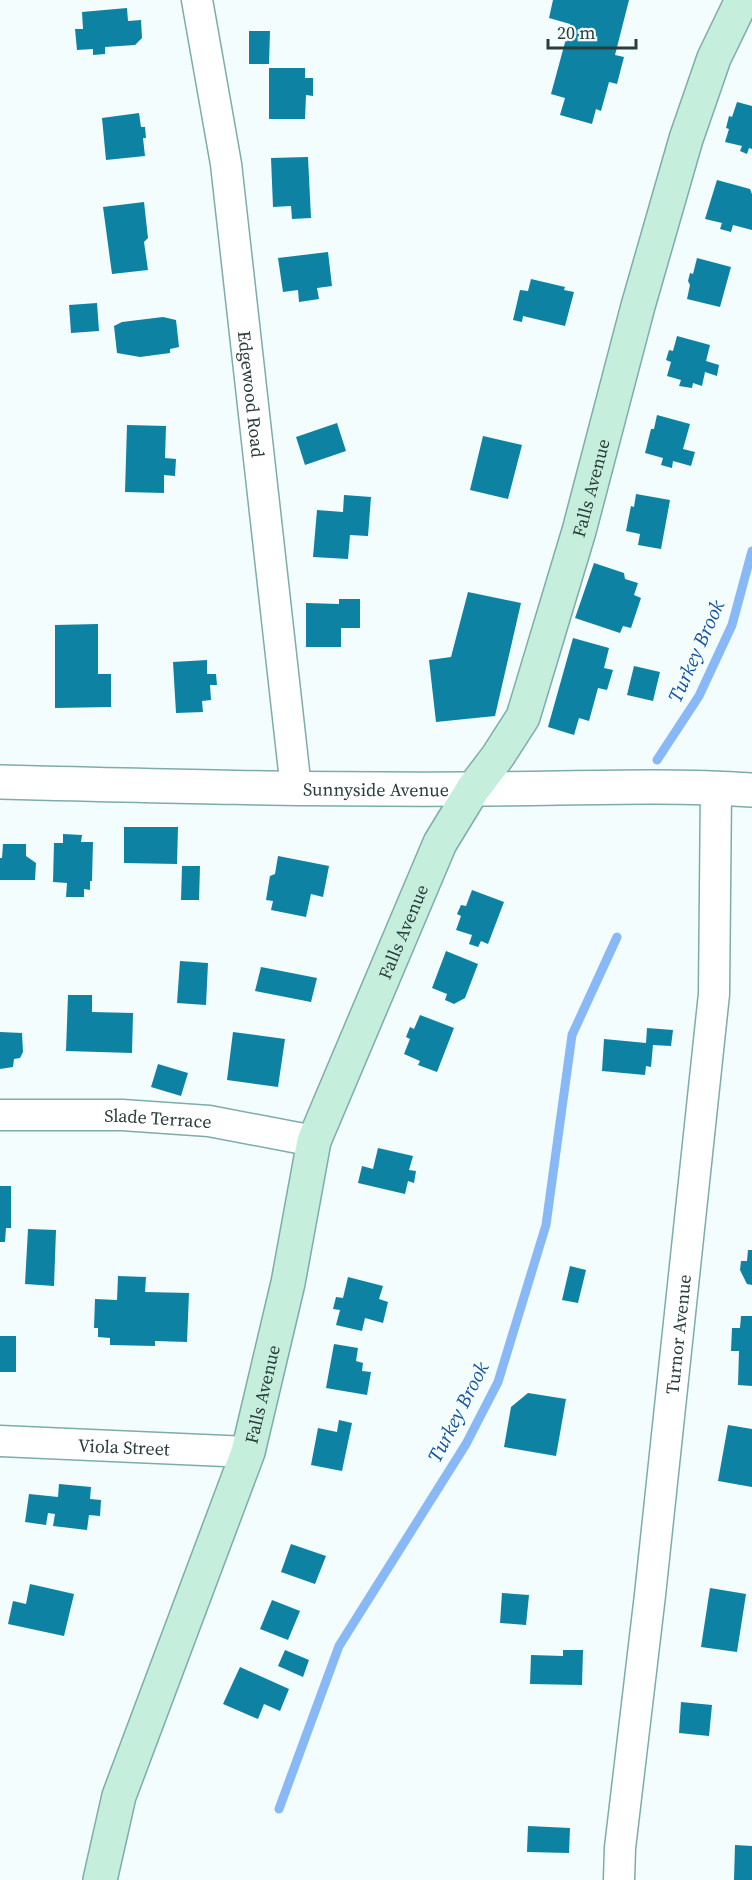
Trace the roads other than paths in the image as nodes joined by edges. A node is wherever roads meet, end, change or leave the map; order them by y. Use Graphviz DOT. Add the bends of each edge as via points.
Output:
graph roads {
  1 [pos="197,0"];
  2 [pos="742,0"];
  3 [pos="0,782"];
  4 [pos="716,788"];
  5 [pos="296,789"];
  6 [pos="473,789"];
  7 [pos="752,790"];
  8 [pos="0,1115"];
  9 [pos="314,1141"];
  10 [pos="0,1440"];
  11 [pos="248,1452"];
  12 [pos="100,1880"];
  13 [pos="619,1880"];
  1 -- 5 [label="street, Edgewood Road" via="226,164"];
  2 -- 6 [label="main road, Falls Avenue" via="714,58 686,139 579,531 523,717"];
  3 -- 5 [label="street, Sunnyside Avenue"];
  4 -- 6 [label="street, Sunnyside Avenue"];
  4 -- 7 [label="street, Sunnyside Avenue"];
  4 -- 13 [label="street, Turnor Avenue" via="714,994"];
  5 -- 6 [label="street, Sunnyside Avenue"];
  6 -- 9 [label="main road, Falls Avenue" via="440,843"];
  8 -- 9 [label="street, Slade Terrace" via="122,1115 209,1121"];
  9 -- 11 [label="main road, Falls Avenue" via="288,1283"];
  10 -- 11 [label="street, Viola Street"];
  11 -- 12 [label="main road, Falls Avenue" via="119,1796"];
}
